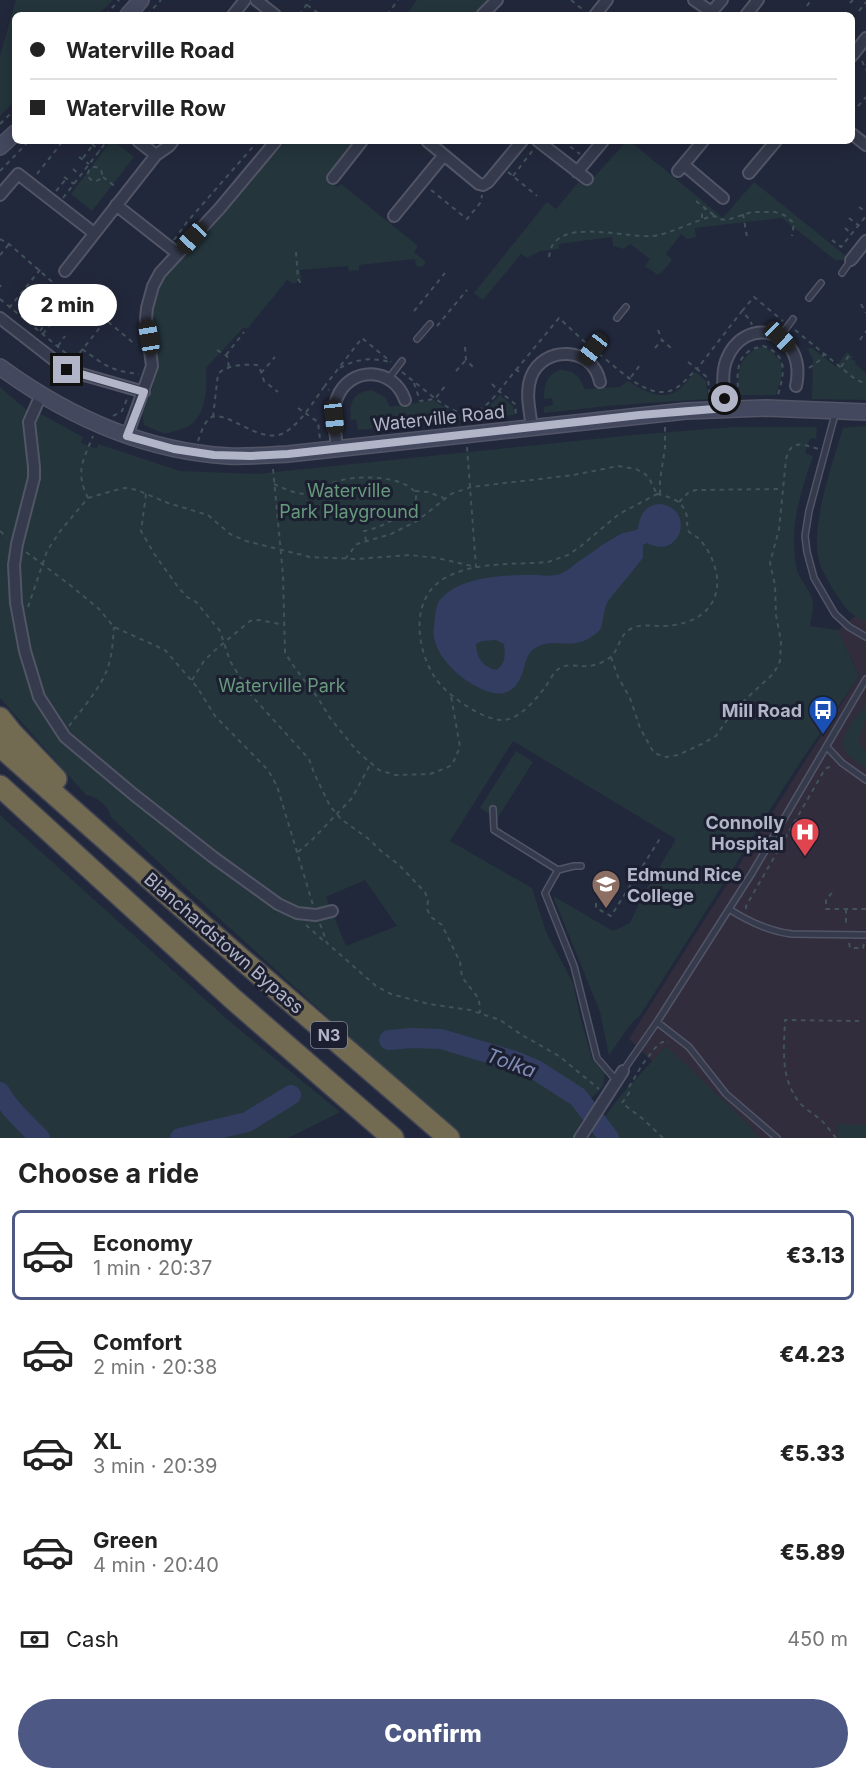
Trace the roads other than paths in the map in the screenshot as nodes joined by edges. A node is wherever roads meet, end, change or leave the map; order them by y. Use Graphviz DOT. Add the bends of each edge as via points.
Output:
graph roads {
  1 [pos="141,0"];
  2 [pos="245,0"];
  3 [pos="256,0"];
  4 [pos="496,0"];
  5 [pos="694,0"];
  6 [pos="722,0"];
  7 [pos="758,0"];
  8 [pos="131,12"];
  9 [pos="235,12"];
  10 [pos="271,12"];
  11 [pos="485,12"];
  12 [pos="748,12"];
  13 [pos="866,38"];
  14 [pos="855,52"];
  15 [pos="12,136"];
  16 [pos="142,144"];
  17 [pos="171,144"];
  18 [pos="273,144"];
  19 [pos="360,144"];
  20 [pos="431,144"];
  21 [pos="519,144"];
  22 [pos="542,144"];
  23 [pos="600,144"];
  24 [pos="701,144"];
  25 [pos="773,144"];
  26 [pos="0,147"];
  27 [pos="156,155"];
  28 [pos="444,155"];
  29 [pos="577,172"];
  30 [pos="749,173"];
  31 [pos="333,178"];
  32 [pos="587,179"];
  33 [pos="0,195"];
  34 [pos="723,198"];
  35 [pos="116,205"];
  36 [pos="394,216"];
  37 [pos="94,232"];
  38 [pos="866,241"];
  39 [pos="177,254"];
  40 [pos="851,260"];
  41 [pos="65,272"];
  42 [pos="842,273"];
  43 [pos="821,283"];
  44 [pos="809,298"];
  45 [pos="626,307"];
  46 [pos="0,318"];
  47 [pos="617,318"];
  48 [pos="793,319"];
  49 [pos="430,324"];
  50 [pos="780,337"];
  51 [pos="417,339"];
  52 [pos="598,341"];
  53 [pos="586,359"];
  54 [pos="402,361"];
  55 [pos="0,367"];
  56 [pos="389,378"];
  57 [pos="600,382"];
  58 [pos="796,386"];
  59 [pos="144,392"];
  60 [pos="41,395"];
  61 [pos="405,400"];
  62 [pos="719,409"];
  63 [pos="834,410"];
  64 [pos="866,411"];
  65 [pos="525,429"];
  66 [pos="127,436"];
  67 [pos="337,449"];
  68 [pos="866,637"];
  69 [pos="866,679"];
  70 [pos="0,718"];
  71 [pos="0,746"];
  72 [pos="827,747"];
  73 [pos="866,780"];
  74 [pos="0,786"];
  75 [pos="0,802"];
  76 [pos="493,809"];
  77 [pos="581,867"];
  78 [pos="558,870"];
  79 [pos="729,909"];
  80 [pos="332,911"];
  81 [pos="209,932"];
  82 [pos="866,935"];
  83 [pos="233,999"];
  84 [pos="657,1022"];
  85 [pos="621,1076"];
  86 [pos="581,1137"];
  87 [pos="393,1138"];
  88 [pos="449,1138"];
  89 [pos="777,1138"];
  1 -- 8 [label="street"];
  2 -- 9 [label="street"];
  3 -- 10 [label="street"];
  4 -- 11 [label="street"];
  5 -- 6 [label="street" via="710,11"];
  7 -- 12 [label="street"];
  13 -- 14 [label="street"];
  15 -- 26 [label="street"];
  16 -- 27 [label="street"];
  17 -- 27 [label="street"];
  18 -- 39 [label="street"];
  19 -- 31 [label="street"];
  20 -- 28 [label="street"];
  21 -- 28 [label="street" via="483,185"];
  22 -- 29 [label="street"];
  23 -- 29 [label="street"];
  24 -- 34 [label="street" via="681,168"];
  25 -- 30 [label="street"];
  27 -- 35 [label="street"];
  28 -- 36 [label="street"];
  29 -- 32 [label="street"];
  33 -- 37 [label="street" via="18,174"];
  35 -- 37 [label="street"];
  35 -- 39 [label="street"];
  37 -- 41 [label="street"];
  38 -- 40 [label="street"];
  39 -- 59 [label="street" via="160,273 147,308 152,366"];
  40 -- 42 [label="lane"];
  43 -- 44 [label="lane"];
  45 -- 47 [label="lane"];
  46 -- 59 [label="street" via="67,370"];
  48 -- 50 [label="lane"];
  49 -- 51 [label="lane"];
  50 -- 58 [label="street" via="796,356"];
  50 -- 62 [label="street" via="755,333 737,343 725,363"];
  52 -- 53 [label="lane"];
  53 -- 57 [label="street" via="597,370"];
  53 -- 65 [label="street" via="555,356 540,364 531,378"];
  54 -- 56 [label="lane"];
  55 -- 60 [label="street, Waterville Road"];
  56 -- 61 [label="street"];
  56 -- 67 [label="street" via="360,376 343,388 334,417"];
  59 -- 66 [label="street"];
  60 -- 66 [label="street, Waterville Road"];
  60 -- 80 [label="street" via="29,422 34,478 17,544 14,582 25,651 39,697 62,734 213,857 278,904 297,913 316,915"];
  62 -- 63 [label="street, Waterville Road"];
  62 -- 65 [label="street, Waterville Road"];
  63 -- 64 [label="street, Waterville Road"];
  63 -- 68 [label="lane" via="807,523 808,560 836,614"];
  65 -- 67 [label="street, Waterville Road"];
  66 -- 67 [label="street, Waterville Road" via="174,449 251,456"];
  69 -- 72 [label="lane"];
  70 -- 81 [label="highway"];
  71 -- 81 [label="highway, Blanchardstown Bypass / N3"];
  72 -- 73 [label="lane"];
  72 -- 79 [label="lane"];
  74 -- 83 [label="highway, Blanchardstown Bypass / N3"];
  75 -- 83 [label="highway" via="198,976"];
  76 -- 78 [label="lane" via="494,830"];
  77 -- 78 [label="lane"];
  78 -- 85 [label="lane" via="545,893 574,966 597,1058"];
  79 -- 82 [label="lane" via="751,923 781,932"];
  79 -- 84 [label="lane"];
  81 -- 88 [label="highway, Blanchardstown Bypass / N3"];
  83 -- 87 [label="highway, Blanchardstown Bypass / N3"];
  84 -- 85 [label="lane"];
  84 -- 89 [label="lane" via="689,1047 726,1094"];
  85 -- 86 [label="street"];
}
